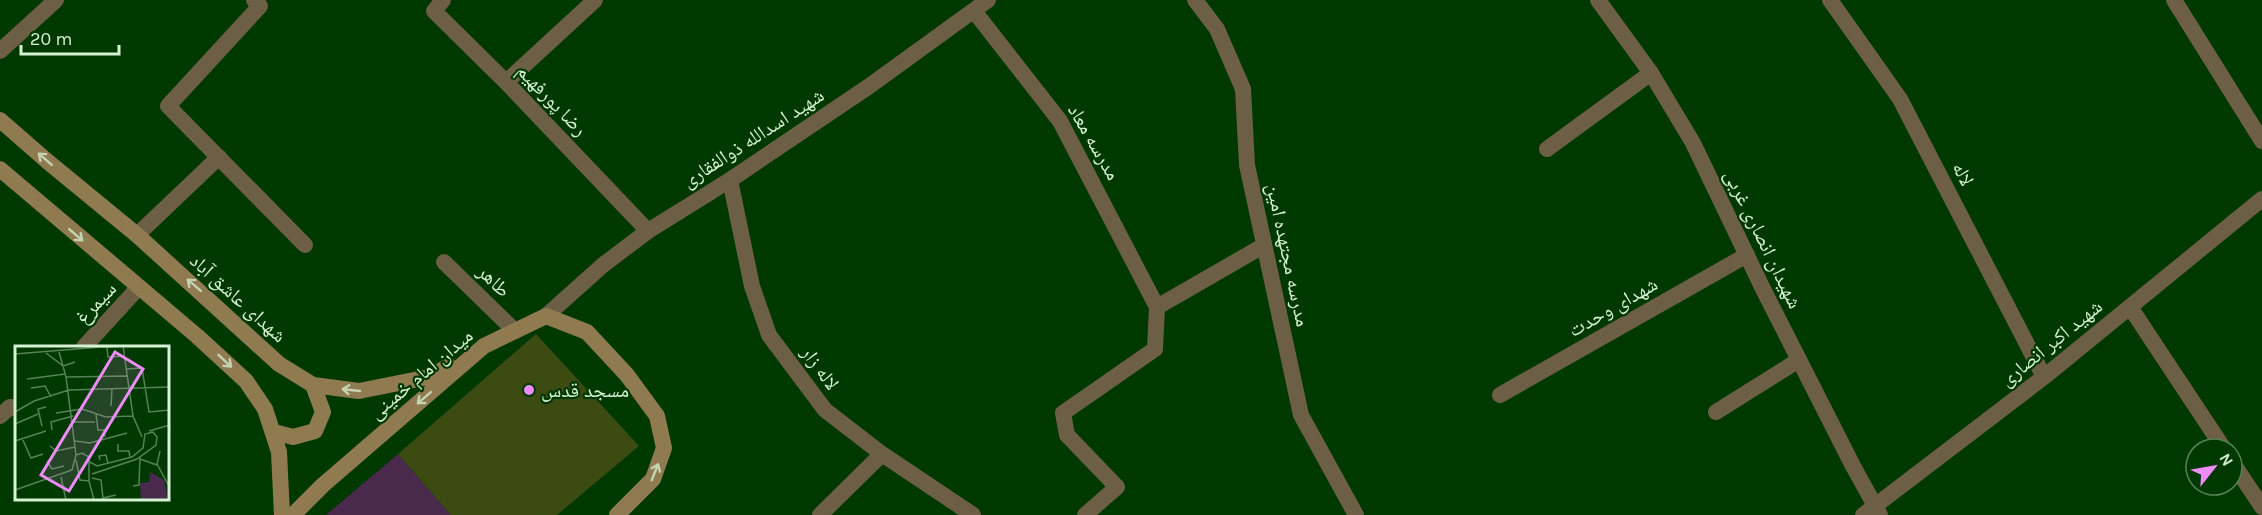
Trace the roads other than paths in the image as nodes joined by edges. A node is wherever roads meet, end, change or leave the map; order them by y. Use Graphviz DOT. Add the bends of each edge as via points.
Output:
graph roads {
  1 [pos="56,0"];
  2 [pos="254,0"];
  3 [pos="443,0"];
  4 [pos="595,0"];
  5 [pos="988,0"];
  6 [pos="1196,0"];
  7 [pos="1598,0"];
  8 [pos="1830,0"];
  9 [pos="2174,0"];
  10 [pos="974,10"];
  11 [pos="0,51"];
  12 [pos="1651,73"];
  13 [pos="506,82"];
  14 [pos="0,120"];
  15 [pos="2262,141"];
  16 [pos="1547,149"];
  17 [pos="219,157"];
  18 [pos="0,170"];
  19 [pos="730,180"];
  20 [pos="2262,199"];
  21 [pos="648,231"];
  22 [pos="137,235"];
  23 [pos="305,245"];
  24 [pos="1263,246"];
  25 [pos="1747,255"];
  26 [pos="444,262"];
  27 [pos="138,288"];
  28 [pos="1157,307"];
  29 [pos="2130,307"];
  30 [pos="546,316"];
  31 [pos="515,331"];
  32 [pos="85,346"];
  33 [pos="484,346"];
  34 [pos="1799,360"];
  35 [pos="2044,377"];
  36 [pos="313,385"];
  37 [pos="1500,395"];
  38 [pos="15,408"];
  39 [pos="1716,412"];
  40 [pos="0,416"];
  41 [pos="274,432"];
  42 [pos="2216,437"];
  43 [pos="882,454"];
  44 [pos="2244,480"];
  45 [pos="2262,508"];
  46 [pos="1872,512"];
  47 [pos="282,515"];
  48 [pos="293,515"];
  49 [pos="617,515"];
  50 [pos="820,515"];
  51 [pos="973,515"];
  52 [pos="1085,515"];
  53 [pos="1356,515"];
  54 [pos="2251,515"];
  1 -- 11 [label="street"];
  2 -- 17 [label="street" via="260,6 168,106"];
  3 -- 13 [label="street, رضا پورفهیم" via="434,11"];
  4 -- 13 [label="street"];
  5 -- 10 [label="street, شهید اسدالله ذوالفقاری"];
  6 -- 24 [label="street, مدرسه مجتهده امین" via="1217,29 1243,89 1247,165"];
  7 -- 12 [label="street, شهیدان انصاری غربی"];
  8 -- 35 [label="street, لاله" via="1900,99"];
  9 -- 15 [label="street"];
  10 -- 19 [label="street, شهید اسدالله ذوالفقاری"];
  10 -- 28 [label="street, مدرسه معاد" via="1060,121"];
  12 -- 16 [label="street"];
  12 -- 25 [label="street, شهیدان انصاری غربی" via="1693,142"];
  13 -- 21 [label="street, رضا پورفهیم"];
  22 -- 14 [label="main road, شهدای عاشق آباد, one-way"];
  17 -- 22 [label="street"];
  17 -- 23 [label="street"];
  18 -- 27 [label="main road, one-way"];
  19 -- 21 [label="street, شهید اسدالله ذوالفقاری"];
  19 -- 43 [label="street, لاله زار" via="752,286 769,335 825,410"];
  20 -- 29 [label="street, شهید اکبر انصاری"];
  21 -- 30 [label="street, شهید اسدالله ذوالفقاری"];
  36 -- 22 [label="main road, شهدای عاشق آباد, one-way" via="279,364"];
  24 -- 28 [label="street"];
  24 -- 53 [label="street, مدرسه مجتهده امین" via="1301,415"];
  25 -- 34 [label="street, شهیدان انصاری غربی"];
  25 -- 37 [label="street, شهدای وحدت"];
  26 -- 31 [label="street, طاهر"];
  27 -- 32 [label="street, سیمرغ"];
  27 -- 41 [label="main road, one-way" via="246,381 265,409"];
  28 -- 52 [label="street" via="1155,349 1063,413 1067,435 1117,487"];
  29 -- 35 [label="street, شهید اکبر انصاری"];
  29 -- 42 [label="street"];
  30 -- 31 [label="main road, میدان امام خمینی"];
  49 -- 30 [label="main road, one-way" via="653,479 664,448 657,416 627,375 587,332"];
  31 -- 33 [label="main road, میدان امام خمینی"];
  33 -- 36 [label="main road, شهدای عاشق آباد, one-way" via="429,377 359,392"];
  33 -- 48 [label="main road, میدان امام خمینی, one-way" via="323,484"];
  34 -- 39 [label="street"];
  34 -- 46 [label="street, شهیدان انصاری غربی"];
  35 -- 46 [label="street, شهید اکبر انصاری"];
  36 -- 41 [label="main road" via="323,412 315,431 293,436"];
  38 -- 40 [label="street" via="10,407"];
  41 -- 47 [label="main road" via="279,452"];
  43 -- 50 [label="street"];
  43 -- 51 [label="street, لاله زار"];
  44 -- 45 [label="street"];
  45 -- 54 [label="street"];
}
